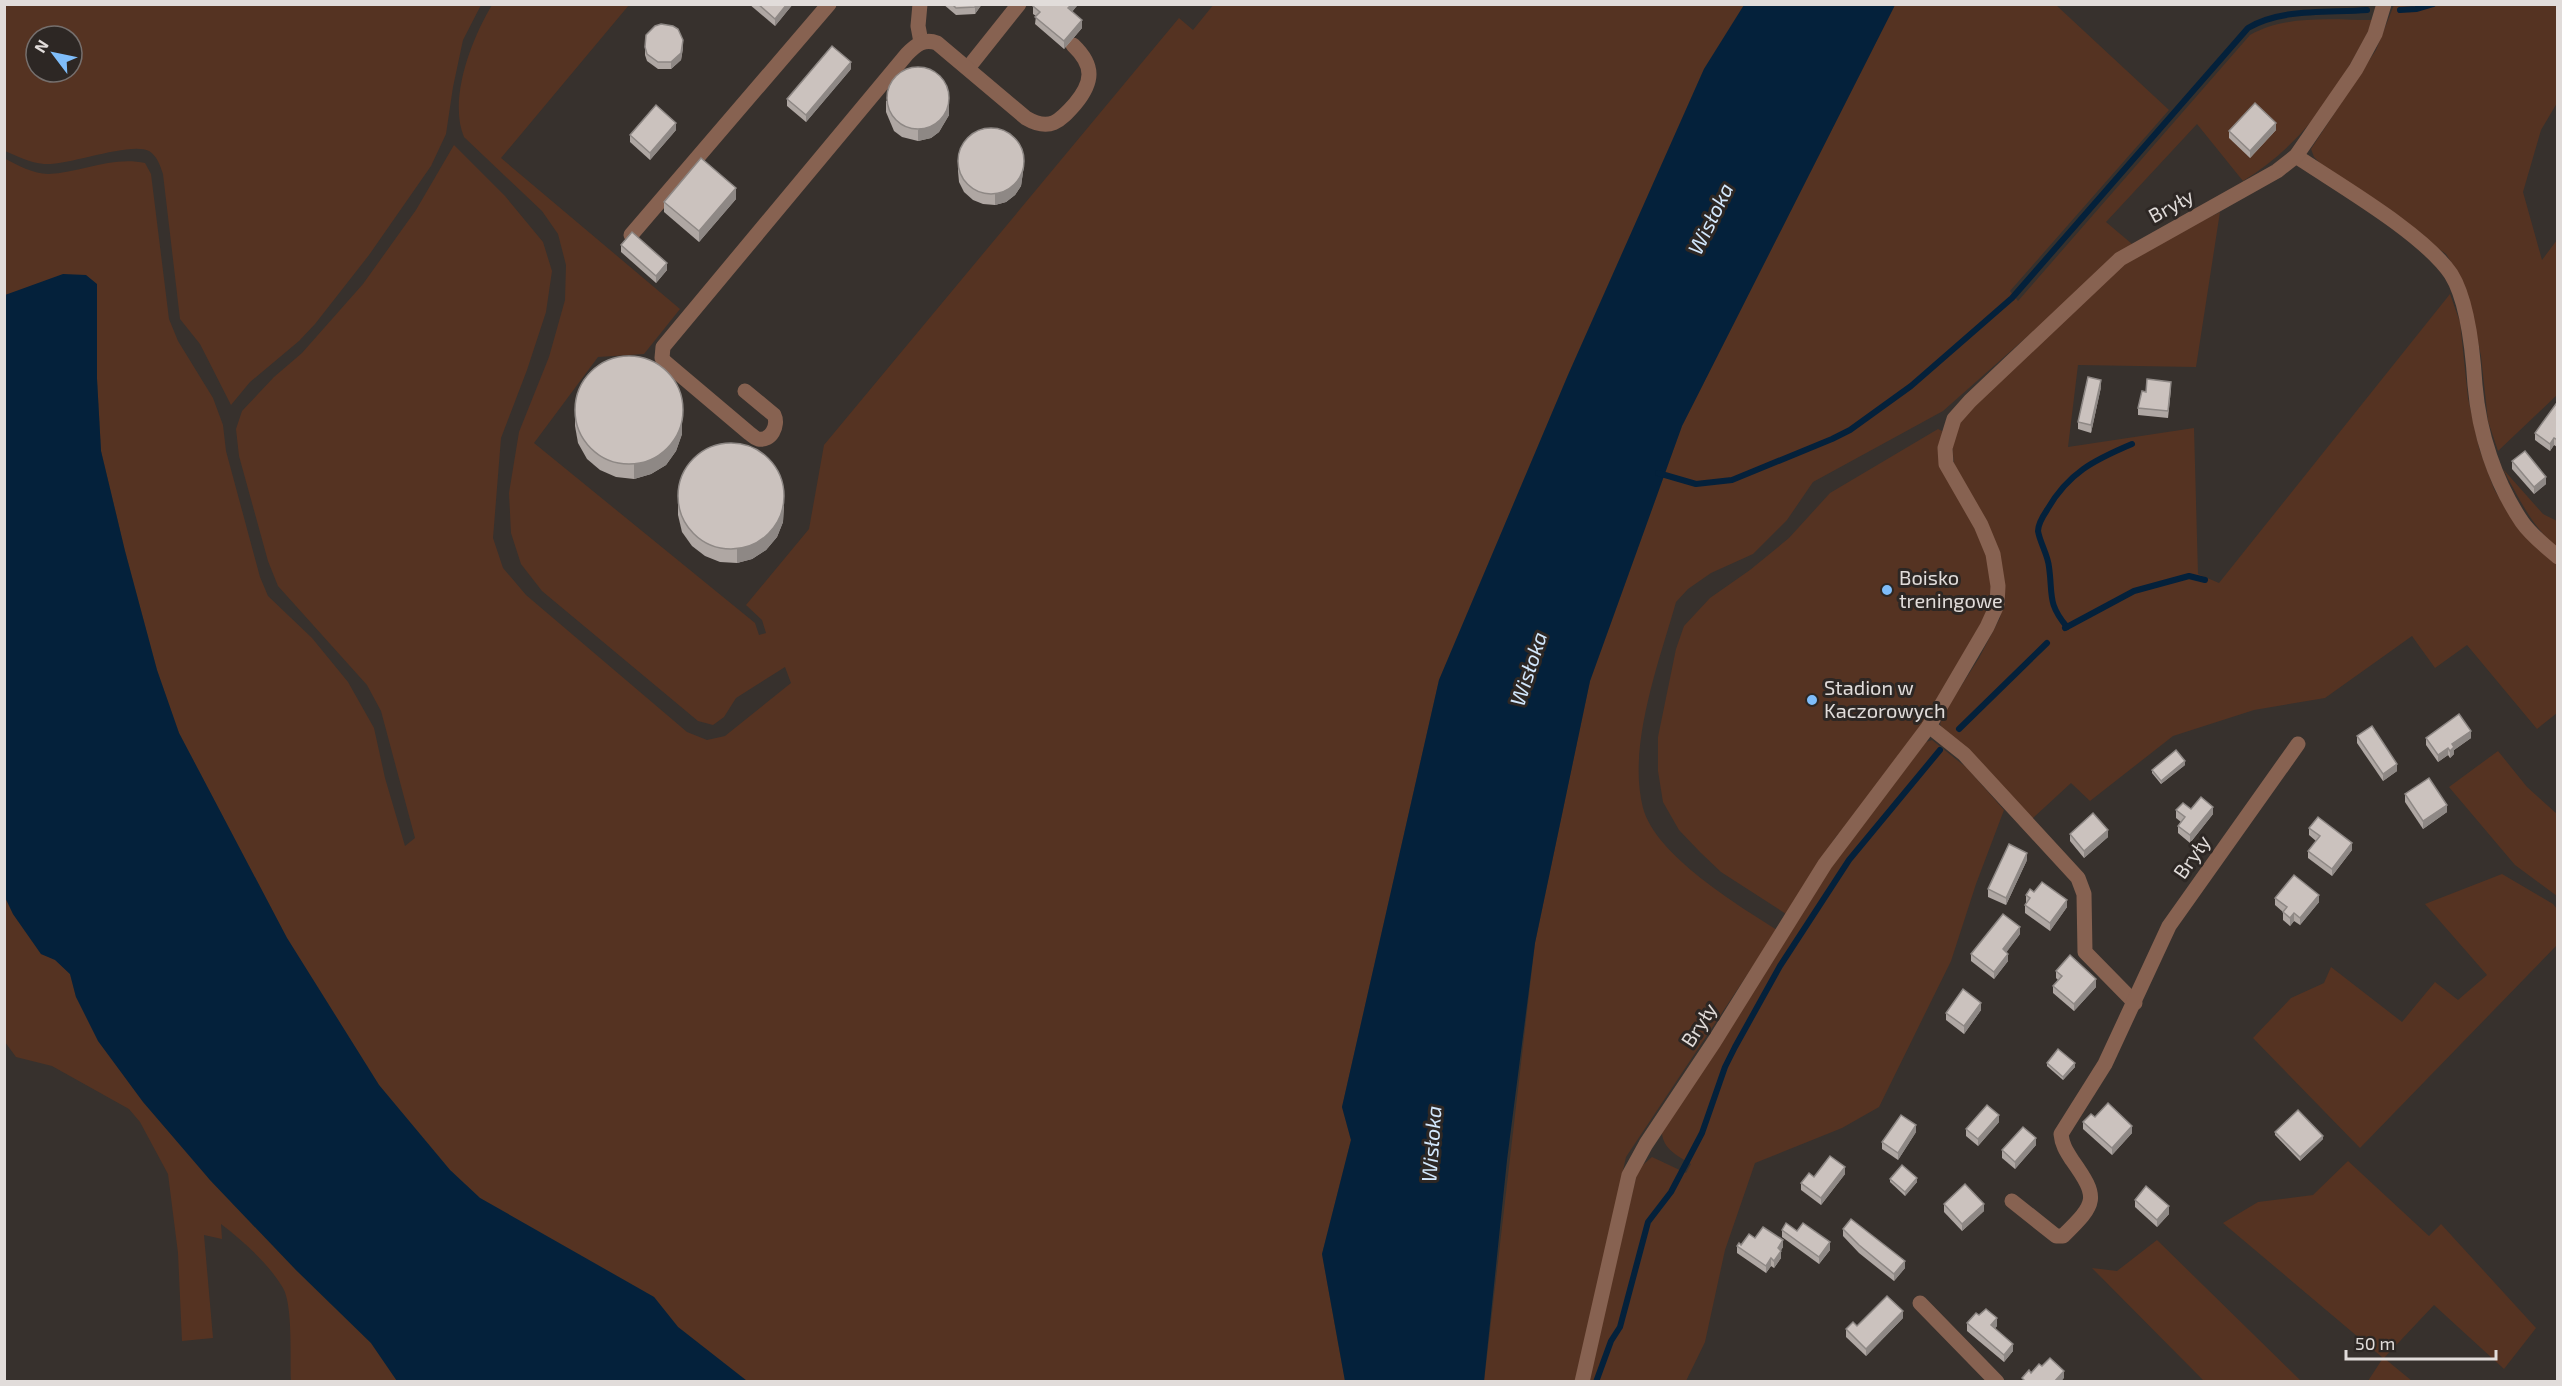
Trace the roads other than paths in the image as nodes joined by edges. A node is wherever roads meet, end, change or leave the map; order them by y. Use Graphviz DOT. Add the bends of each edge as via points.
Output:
graph roads {
  1 [pos="829,4"];
  2 [pos="920,4"];
  3 [pos="1020,4"];
  4 [pos="2384,4"];
  5 [pos="921,42"];
  6 [pos="1073,45"];
  7 [pos="968,68"];
  8 [pos="2296,156"];
  9 [pos="631,235"];
  10 [pos="745,391"];
  11 [pos="2558,557"];
  12 [pos="1929,726"];
  13 [pos="2298,744"];
  14 [pos="2135,1003"];
  15 [pos="2012,1201"];
  16 [pos="1920,1303"];
  17 [pos="1582,1382"];
  18 [pos="1997,1382"];
  1 -- 9 [label="street"];
  2 -- 5 [label="street"];
  3 -- 7 [label="street"];
  4 -- 8 [label="street, Bryły" via="2366,54"];
  5 -- 7 [label="street" via="938,43"];
  5 -- 10 [label="street" via="663,347 665,362 749,433 764,438 774,429 776,420"];
  6 -- 7 [label="street" via="1088,66 1087,86 1063,118 1050,124 1026,118"];
  8 -- 11 [label="street" via="2434,253 2452,276 2474,351 2476,387 2490,459 2522,522"];
  8 -- 12 [label="street, Bryły" via="2277,171 2120,259 1954,419 1945,448 1946,464 1993,554 1997,605"];
  12 -- 14 [label="street" via="1964,754 2078,878 2084,894 2085,952"];
  12 -- 17 [label="street, Bryły" via="1825,864 1629,1175"];
  13 -- 14 [label="street, Bryły" via="2169,926"];
  14 -- 15 [label="street, Bryły" via="2105,1064 2061,1134 2067,1153 2092,1192 2086,1209 2062,1236 2056,1236"];
  16 -- 18 [label="street"];
}
